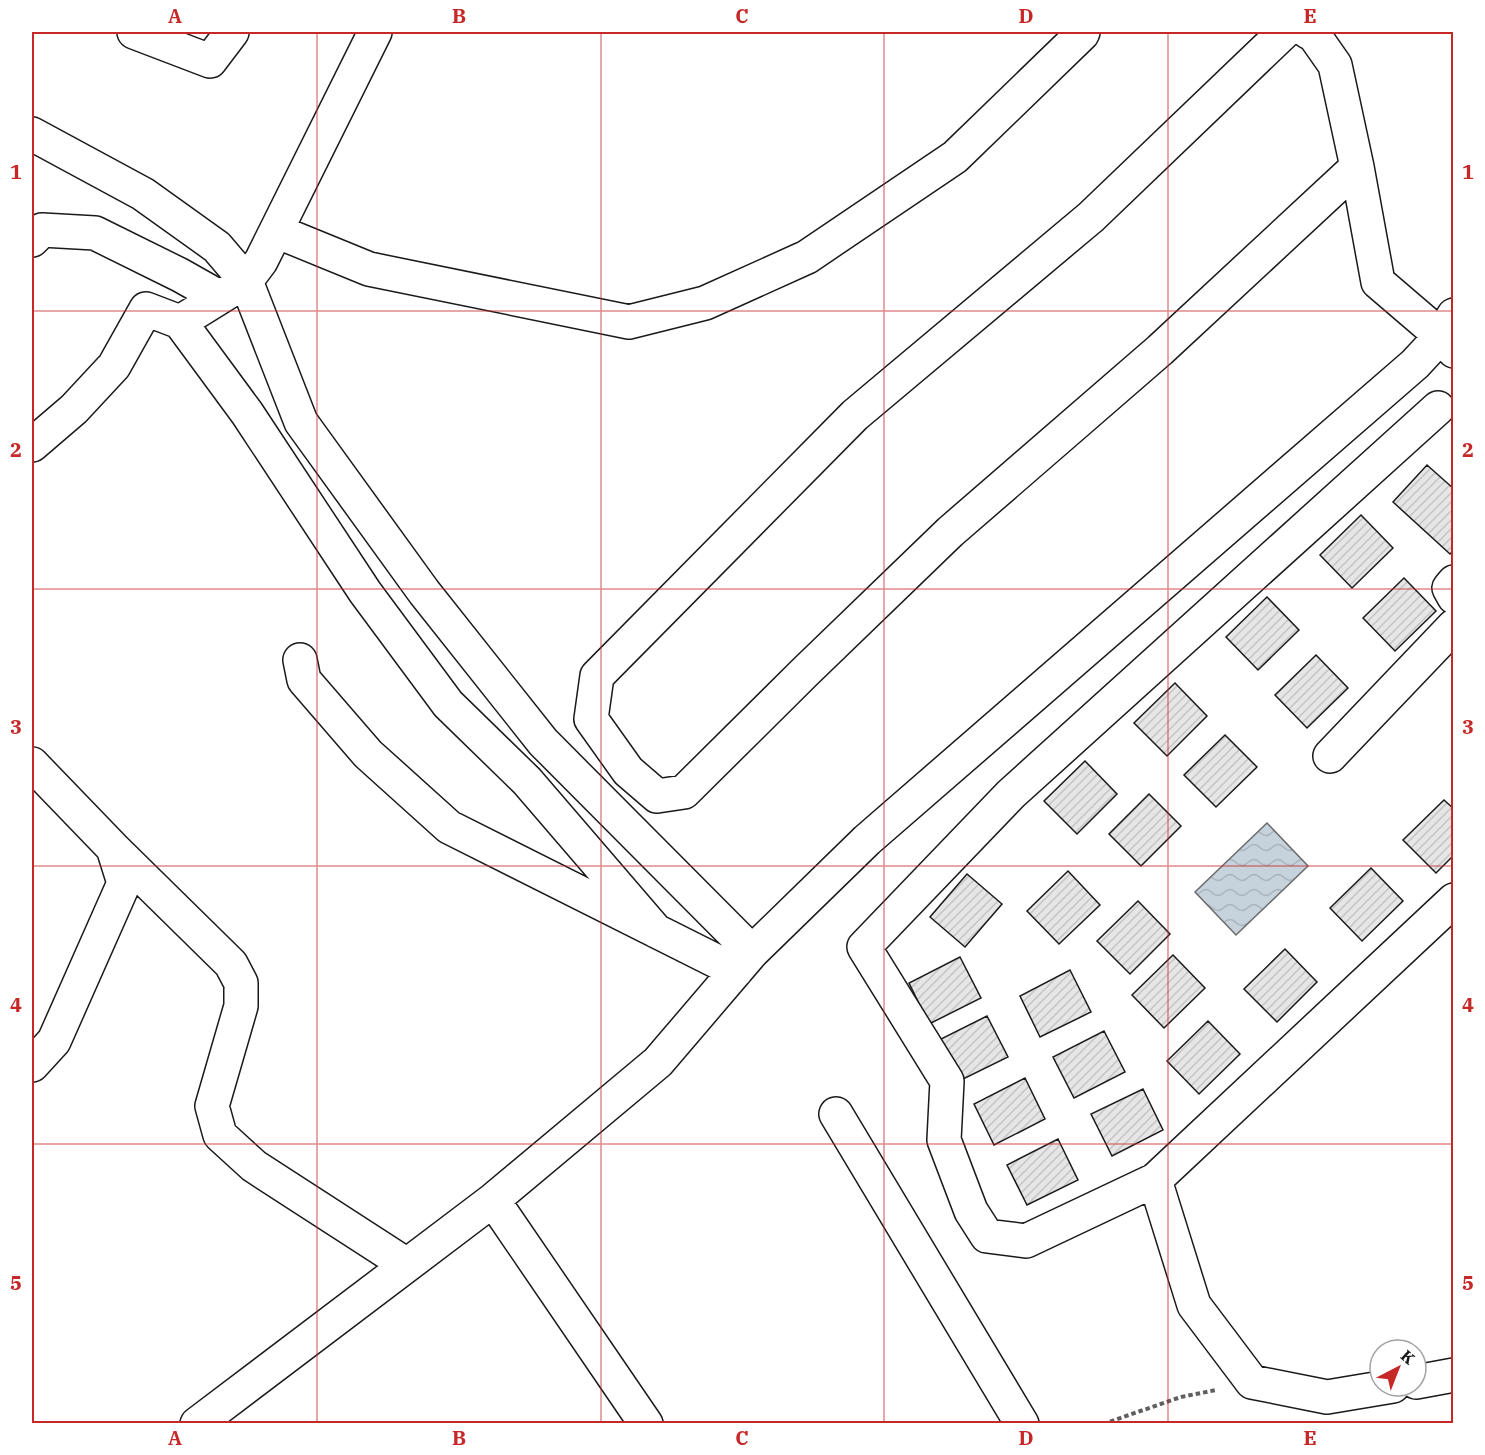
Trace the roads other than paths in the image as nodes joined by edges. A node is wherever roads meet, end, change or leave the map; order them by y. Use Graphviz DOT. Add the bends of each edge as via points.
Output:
graph roads {
  1 [pos="134,32"];
  2 [pos="232,32"];
  3 [pos="375,32"];
  4 [pos="1083,32"];
  5 [pos="1284,32"];
  6 [pos="1308,32"];
  7 [pos="36,143"];
  8 [pos="1357,167"];
  9 [pos="276,231"];
  10 [pos="32,240"];
  11 [pos="232,289"];
  12 [pos="180,322"];
  13 [pos="1449,334"];
  14 [pos="1415,364"];
  15 [pos="1446,417"];
  16 [pos="32,445"];
  17 [pos="1454,582"];
  18 [pos="1454,597"];
  19 [pos="1454,626"];
  20 [pos="300,660"];
  21 [pos="1330,756"];
  22 [pos="32,764"];
  23 [pos="113,848"];
  24 [pos="1454,900"];
  25 [pos="657,931"];
  26 [pos="744,961"];
  27 [pos="32,1065"];
  28 [pos="836,1114"];
  29 [pos="1155,1180"];
  30 [pos="493,1200"];
  31 [pos="407,1265"];
  32 [pos="1454,1375"];
  33 [pos="1428,1380"];
  34 [pos="1368,1390"];
  35 [pos="197,1424"];
  36 [pos="646,1424"];
  37 [pos="1022,1424"];
  1 -- 2 [label="street" via="210,61"];
  3 -- 9 [label="street"];
  4 -- 9 [label="street" via="955,157 807,257 694,306 628,322 369,269"];
  5 -- 8 [label="street" via="1091,217 855,415 597,676 591,718 628,771 657,796 684,792 950,532 1160,350"];
  6 -- 8 [label="street" via="1335,65"];
  7 -- 11 [label="street" via="152,201 218,247"];
  8 -- 13 [label="street" via="1378,282"];
  9 -- 11 [label="street" via="261,261"];
  10 -- 11 [label="street" via="42,230 95,233 180,275"];
  11 -- 12 [label="street"];
  11 -- 26 [label="street" via="301,422 424,592 543,742"];
  12 -- 16 [label="street" via="146,309 114,366 74,409"];
  12 -- 25 [label="street" via="247,413 365,592 448,704 527,781"];
  13 -- 14 [label="street"];
  14 -- 15 [label="street"];
  14 -- 26 [label="street" via="867,840"];
  15 -- 29 [label="street" via="1011,794 864,947 947,1081 944,1140 971,1211 987,1236 1026,1241"];
  17 -- 18 [label="street" via="1449,588"];
  19 -- 21 [label="street"];
  20 -- 25 [label="street" via="304,680 368,754 449,827"];
  22 -- 23 [label="street"];
  23 -- 27 [label="street" via="124,883 54,1041"];
  23 -- 31 [label="street" via="231,964 241,983 240,1006 212,1106 220,1135 254,1166"];
  24 -- 29 [label="street"];
  25 -- 26 [label="street"];
  26 -- 30 [label="street" via="658,1062"];
  28 -- 37 [label="street"];
  29 -- 34 [label="street" via="1194,1305 1252,1382 1327,1397"];
  30 -- 31 [label="street"];
  30 -- 36 [label="street"];
  31 -- 35 [label="street"];
  32 -- 33 [label="street"];
}
